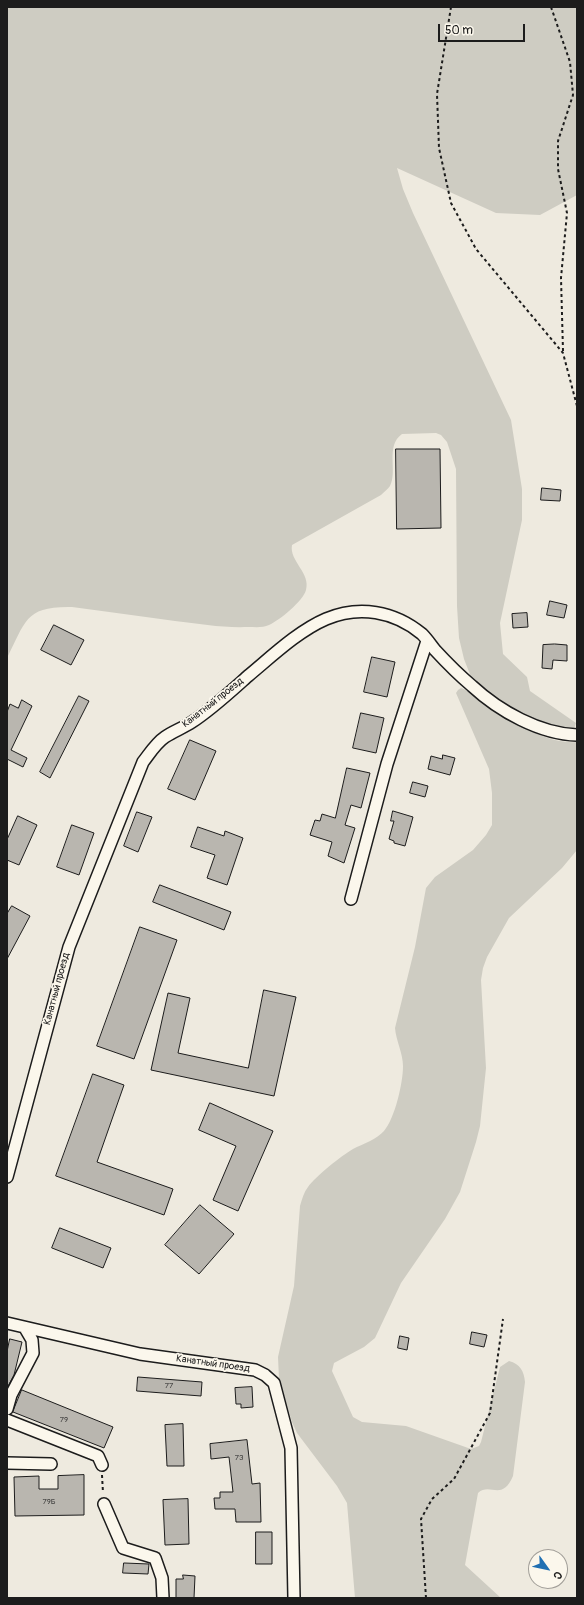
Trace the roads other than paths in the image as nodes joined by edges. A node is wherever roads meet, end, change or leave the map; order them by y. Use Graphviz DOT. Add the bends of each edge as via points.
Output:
graph roads {
  1 [pos="427,641"];
  2 [pos="577,735"];
  3 [pos="352,899"];
  4 [pos="7,1177"];
  5 [pos="7,1323"];
  6 [pos="25,1328"];
  7 [pos="7,1409"];
  8 [pos="7,1420"];
  9 [pos="7,1463"];
  10 [pos="51,1464"];
  11 [pos="102,1465"];
  12 [pos="104,1504"];
  13 [pos="163,1598"];
  14 [pos="294,1598"];
  1 -- 2 [label="street, Канатный проезд" via="473,687 501,708 541,728"];
  1 -- 3 [label="street" via="387,764"];
  1 -- 4 [label="street, Канатный проезд" via="408,624 387,614 365,611 345,613 324,620 276,652 192,722 156,745 144,762 69,947"];
  5 -- 6 [label="street, Канатный проезд"];
  6 -- 7 [label="street" via="32,1340 32,1353 11,1395"];
  6 -- 14 [label="street, Канатный проезд" via="140,1354 255,1370 274,1383 291,1448"];
  8 -- 11 [label="street" via="98,1456"];
  9 -- 10 [label="street"];
  12 -- 13 [label="street" via="123,1548 155,1558 162,1578"];
}
